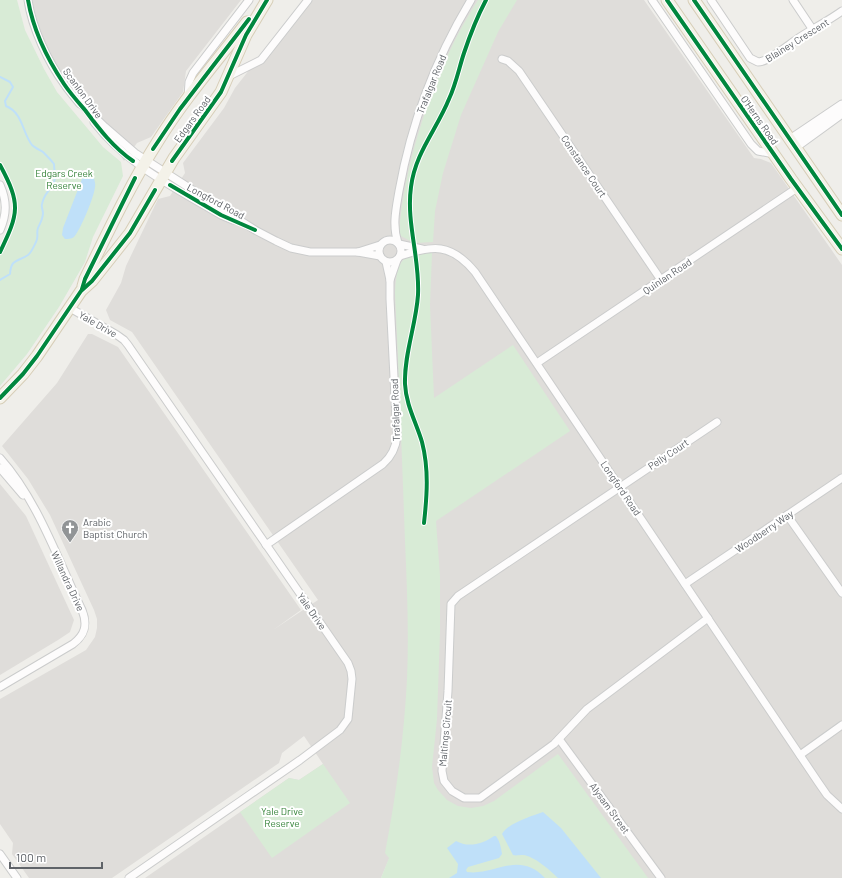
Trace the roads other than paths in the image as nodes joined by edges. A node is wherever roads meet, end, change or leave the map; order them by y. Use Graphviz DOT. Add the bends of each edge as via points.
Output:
graph roads {
  1 [pos="28,0"];
  2 [pos="249,0"];
  3 [pos="267,0"];
  4 [pos="308,0"];
  5 [pos="471,0"];
  6 [pos="652,0"];
  7 [pos="667,0"];
  8 [pos="694,0"];
  9 [pos="711,0"];
  10 [pos="793,0"];
  11 [pos="842,12"];
  12 [pos="813,30"];
  13 [pos="502,59"];
  14 [pos="229,76"];
  15 [pos="188,99"];
  16 [pos="842,105"];
  17 [pos="842,113"];
  18 [pos="792,144"];
  19 [pos="774,154"];
  20 [pos="144,164"];
  21 [pos="164,175"];
  22 [pos="0,185"];
  23 [pos="797,188"];
  24 [pos="842,215"];
  25 [pos="395,220"];
  26 [pos="0,230"];
  27 [pos="382,243"];
  28 [pos="398,243"];
  29 [pos="422,249"];
  30 [pos="842,249"];
  31 [pos="358,252"];
  32 [pos="380,256"];
  33 [pos="398,258"];
  34 [pos="386,262"];
  35 [pos="390,280"];
  36 [pos="661,280"];
  37 [pos="81,291"];
  38 [pos="70,308"];
  39 [pos="537,363"];
  40 [pos="23,374"];
  41 [pos="0,398"];
  42 [pos="0,406"];
  43 [pos="717,422"];
  44 [pos="0,458"];
  45 [pos="0,468"];
  46 [pos="842,478"];
  47 [pos="620,487"];
  48 [pos="33,506"];
  49 [pos="787,516"];
  50 [pos="266,545"];
  51 [pos="685,584"];
  52 [pos="842,593"];
  53 [pos="708,618"];
  54 [pos="0,687"];
  55 [pos="842,725"];
  56 [pos="559,739"];
  57 [pos="800,755"];
  58 [pos="842,809"];
  59 [pos="0,854"];
  60 [pos="17,878"];
  61 [pos="129,878"];
  62 [pos="661,878"];
  1 -- 20 [label="street, Scanlon Drive" via="43,46 60,77 101,132 114,145"];
  2 -- 15 [label="street" via="193,73 189,82"];
  3 -- 14 [label="main road, Edgars Road" via="246,35"];
  3 -- 15 [label="main road, Edgars Road"];
  4 -- 14 [label="street" via="261,60"];
  5 -- 25 [label="street, Trafalgar Road" via="446,47 422,105 408,150"];
  6 -- 19 [label="street, O'Herns Road" via="751,144 758,151"];
  7 -- 19 [label="main road, O'Herns Road"];
  8 -- 18 [label="main road, O'Herns Road"];
  9 -- 12 [label="street, Blainey Crescent" via="750,58 758,62 765,61"];
  10 -- 12 [label="street"];
  11 -- 12 [label="street, Blainey Crescent"];
  13 -- 36 [label="street, Constance Court" via="519,71"];
  14 -- 21 [label="main road, Edgars Road" via="221,92"];
  15 -- 20 [label="main road, Edgars Road"];
  16 -- 18 [label="street"];
  17 -- 18 [label="street"];
  18 -- 24 [label="main road, O'Herns Road"];
  19 -- 23 [label="main road, O'Herns Road"];
  20 -- 21 [label="street, Scanlon Drive"];
  20 -- 37 [label="main road, Edgars Road" via="124,199"];
  21 -- 31 [label="street, Longford Road" via="255,230 291,248 310,252"];
  21 -- 37 [label="main road, Edgars Road" via="130,233"];
  22 -- 26 [label="street" via="6,210"];
  23 -- 30 [label="main road, O'Herns Road"];
  23 -- 36 [label="street, Quinlan Road"];
  25 -- 27 [label="street, Trafalgar Road"];
  25 -- 28 [label="street, Trafalgar Road"];
  27 -- 28 [label="street" via="392,239"];
  27 -- 31 [label="street, Longford Road"];
  27 -- 32 [label="street" via="378,249"];
  28 -- 29 [label="street, Longford Road"];
  28 -- 33 [label="street" via="401,250"];
  29 -- 33 [label="street, Longford Road"];
  29 -- 39 [label="street, Longford Road" via="453,253 469,264"];
  31 -- 32 [label="street, Longford Road"];
  32 -- 34 [label="street"];
  33 -- 34 [label="street" via="394,262"];
  33 -- 35 [label="street, Trafalgar Road"];
  34 -- 35 [label="street, Trafalgar Road"];
  35 -- 50 [label="street, Trafalgar Road" via="397,436 395,448 383,464"];
  36 -- 39 [label="street, Quinlan Road"];
  37 -- 38 [label="main road, Edgars Road"];
  38 -- 40 [label="main road, Edgars Road"];
  38 -- 50 [label="street, Yale Drive" via="124,340"];
  39 -- 47 [label="street, Longford Road"];
  40 -- 41 [label="main road, Edgars Road"];
  40 -- 42 [label="main road, Edgars Road" via="17,386"];
  43 -- 47 [label="street, Pelly Court"];
  44 -- 48 [label="street, Willandra Drive" via="20,483"];
  45 -- 48 [label="street, Willandra Drive"];
  46 -- 49 [label="street, Woodberry Way"];
  47 -- 51 [label="street, Longford Road"];
  47 -- 56 [label="street, Maltings Circuit" via="458,596 451,604 442,771 444,781 452,791 464,798 480,798"];
  48 -- 54 [label="street, Willandra Drive" via="85,617 85,629 73,644"];
  49 -- 51 [label="street, Woodberry Way"];
  49 -- 52 [label="street"];
  50 -- 61 [label="street, Yale Drive" via="348,664 352,679 348,719 340,730 300,760"];
  51 -- 53 [label="street, Longford Road"];
  53 -- 56 [label="street, Maltings Circuit" via="587,709"];
  53 -- 57 [label="street, Longford Road"];
  55 -- 57 [label="street"];
  56 -- 62 [label="street, Alysam Street"];
  57 -- 58 [label="street, Longford Road" via="827,795"];
  59 -- 60 [label="street"];
}
